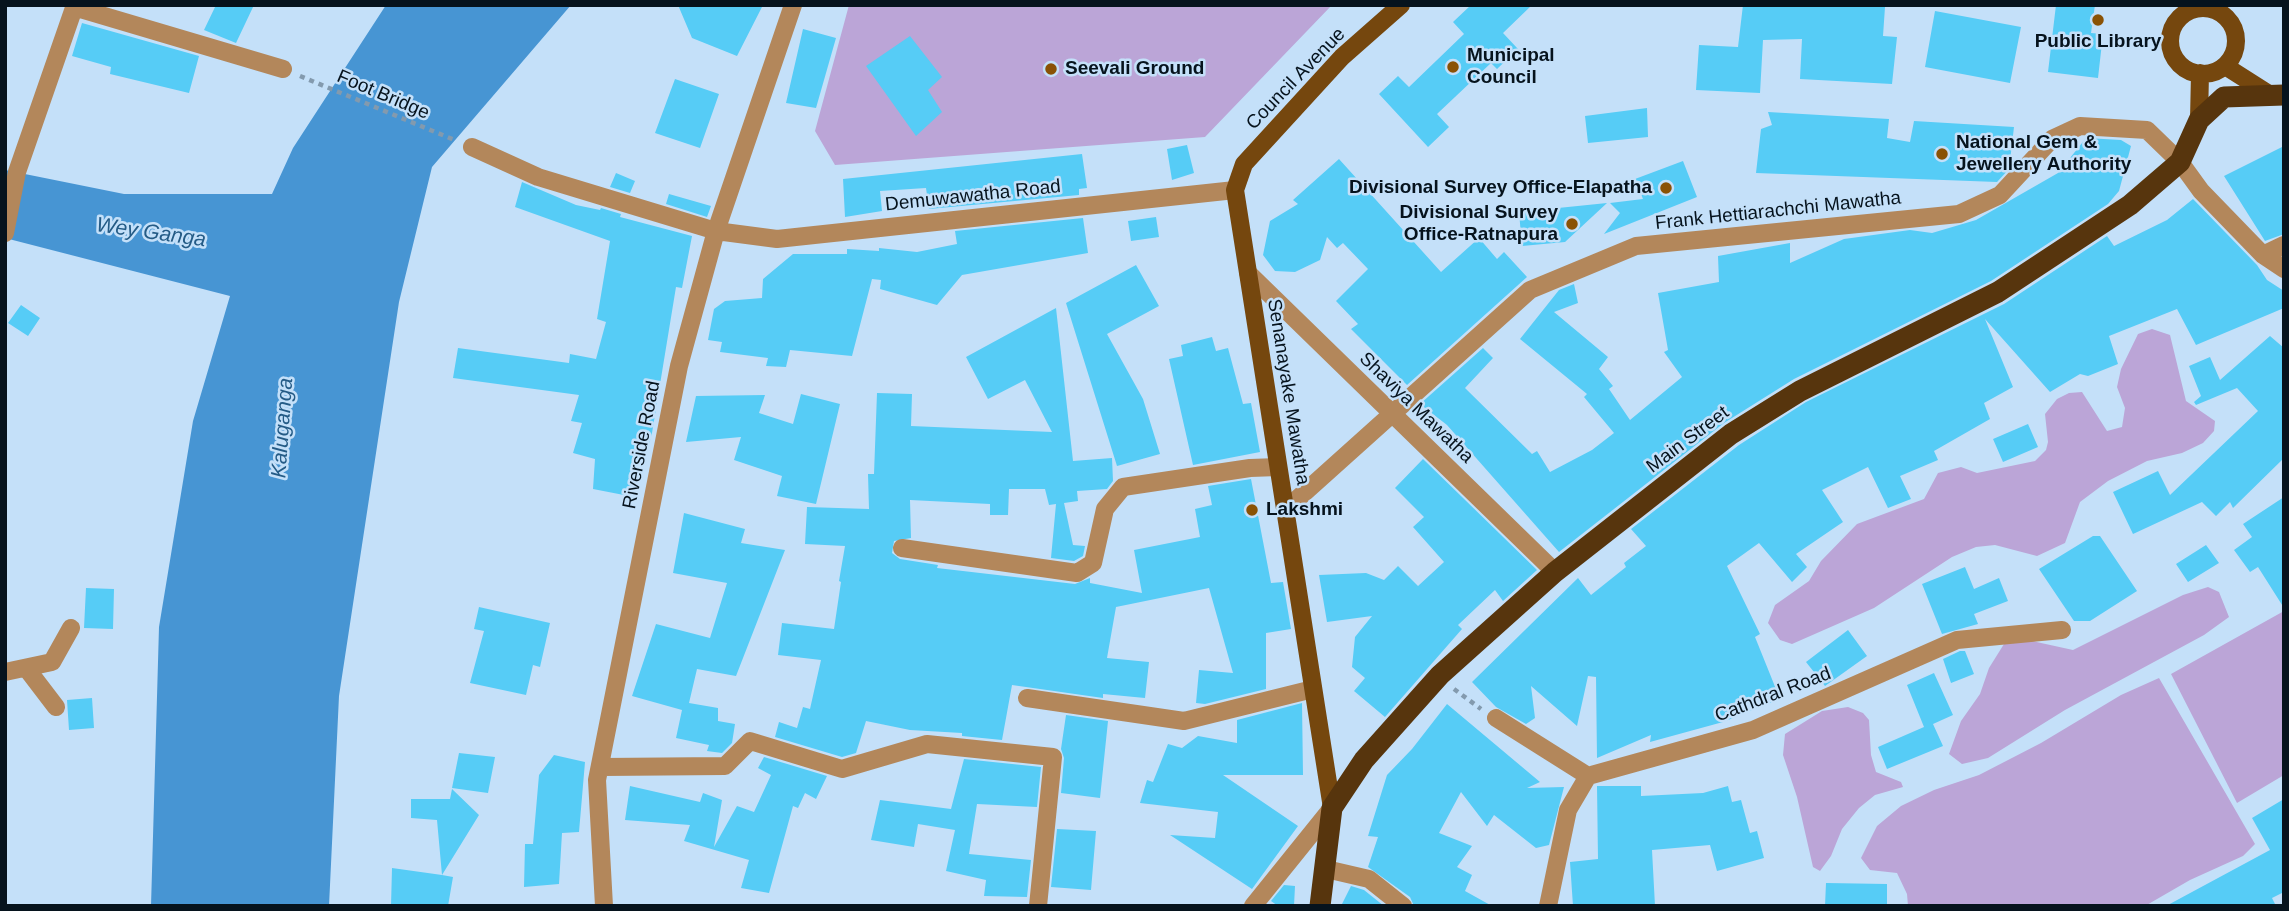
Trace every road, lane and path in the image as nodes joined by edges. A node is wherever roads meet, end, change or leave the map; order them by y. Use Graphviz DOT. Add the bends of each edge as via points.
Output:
graph roads {
  1 [pos="793,5"];
  2 [pos="1401,5"];
  3 [pos="2170,5"];
  4 [pos="2232,5"];
  5 [pos="74,6"];
  6 [pos="2235,30"];
  7 [pos="2171,33"];
  8 [pos="2225,65"];
  9 [pos="283,69"];
  10 [pos="2200,74"];
  11 [pos="2277,95"];
  12 [pos="2199,120"];
  13 [pos="472,148"];
  14 [pos="2180,162"];
  15 [pos="1235,190"];
  16 [pos="716,231"];
  17 [pos="5,233"];
  18 [pos="2284,245"];
  19 [pos="2263,255"];
  20 [pos="2284,269"];
  21 [pos="1248,273"];
  22 [pos="1392,414"];
  23 [pos="1278,467"];
  24 [pos="1285,510"];
  25 [pos="902,548"];
  26 [pos="1555,572"];
  27 [pos="71,628"];
  28 [pos="2062,631"];
  29 [pos="27,669"];
  30 [pos="5,672"];
  31 [pos="1440,675"];
  32 [pos="1313,689"];
  33 [pos="1027,698"];
  34 [pos="56,707"];
  35 [pos="1496,718"];
  36 [pos="602,767"];
  37 [pos="1588,776"];
  38 [pos="1332,808"];
  39 [pos="1326,869"];
  40 [pos="604,906"];
  41 [pos="1038,906"];
  42 [pos="1254,906"];
  43 [pos="1320,906"];
  44 [pos="1403,906"];
  45 [pos="1548,906"];
  1 -- 16 [label="street, Riverside Road"];
  2 -- 15 [label="main road, Council Avenue" via="1342,57 1244,164"];
  3 -- 7 [label="main road"];
  4 -- 6 [label="main road"];
  5 -- 9 [label="street"];
  5 -- 17 [label="street" via="17,172"];
  6 -- 7 [label="main road" via="2222,14 2203,8 2183,15"];
  6 -- 8 [label="main road" via="2235,50"];
  7 -- 10 [label="main road" via="2176,60"];
  8 -- 10 [label="main road"];
  8 -- 11 [label="main road"];
  9 -- 13 [label="path, Foot Bridge"];
  10 -- 12 [label="main road"];
  11 -- 12 [label="highway" via="2224,97"];
  12 -- 14 [label="highway, Main Street"];
  13 -- 16 [label="street, Demuwawatha Road" via="538,177"];
  14 -- 19 [label="street, Frank Hettiarachchi Mawatha" via="2201,191"];
  14 -- 22 [label="street, Frank Hettiarachchi Mawatha" via="2147,130 2080,126 2052,139 2000,195 1959,214 1636,246 1530,290"];
  14 -- 26 [label="highway, Main Street" via="2130,205 1998,292 1800,391 1731,434"];
  15 -- 16 [label="street, Demuwawatha Road" via="777,239"];
  15 -- 21 [label="main road, Senanayake Mawatha"];
  16 -- 36 [label="street, Riverside Road" via="679,366"];
  18 -- 19 [label="street"];
  19 -- 20 [label="street, Frank Hettiarachchi Mawatha"];
  21 -- 22 [label="street, Shaviya Mawatha"];
  21 -- 23 [label="main road, Senanayake Mawatha"];
  22 -- 24 [label="street, Frank Hettiarachchi Mawatha"];
  22 -- 26 [label="street, Shaviya Mawatha"];
  23 -- 24 [label="main road, Senanayake Mawatha"];
  23 -- 25 [label="street" via="1122,487 1105,509 1093,563 1077,573"];
  24 -- 32 [label="main road, Senanayake Mawatha"];
  26 -- 31 [label="highway, Main Street"];
  27 -- 29 [label="street" via="52,662"];
  28 -- 37 [label="street, Cathdral Road" via="1957,640 1753,730"];
  29 -- 30 [label="street"];
  29 -- 34 [label="street"];
  31 -- 35 [label="path" via="1469,702"];
  31 -- 38 [label="highway, Main Street" via="1364,760"];
  32 -- 33 [label="street" via="1184,721"];
  32 -- 38 [label="main road, Senanayake Mawatha"];
  35 -- 37 [label="street"];
  36 -- 40 [label="street, Riverside Road" via="597,780"];
  36 -- 41 [label="street" via="725,766 750,741 842,769 927,744 1053,757"];
  37 -- 45 [label="street" via="1567,810"];
  38 -- 39 [label="highway, Main Street"];
  38 -- 42 [label="street"];
  39 -- 43 [label="highway, Main Street"];
  39 -- 44 [label="street" via="1369,879"];
}
